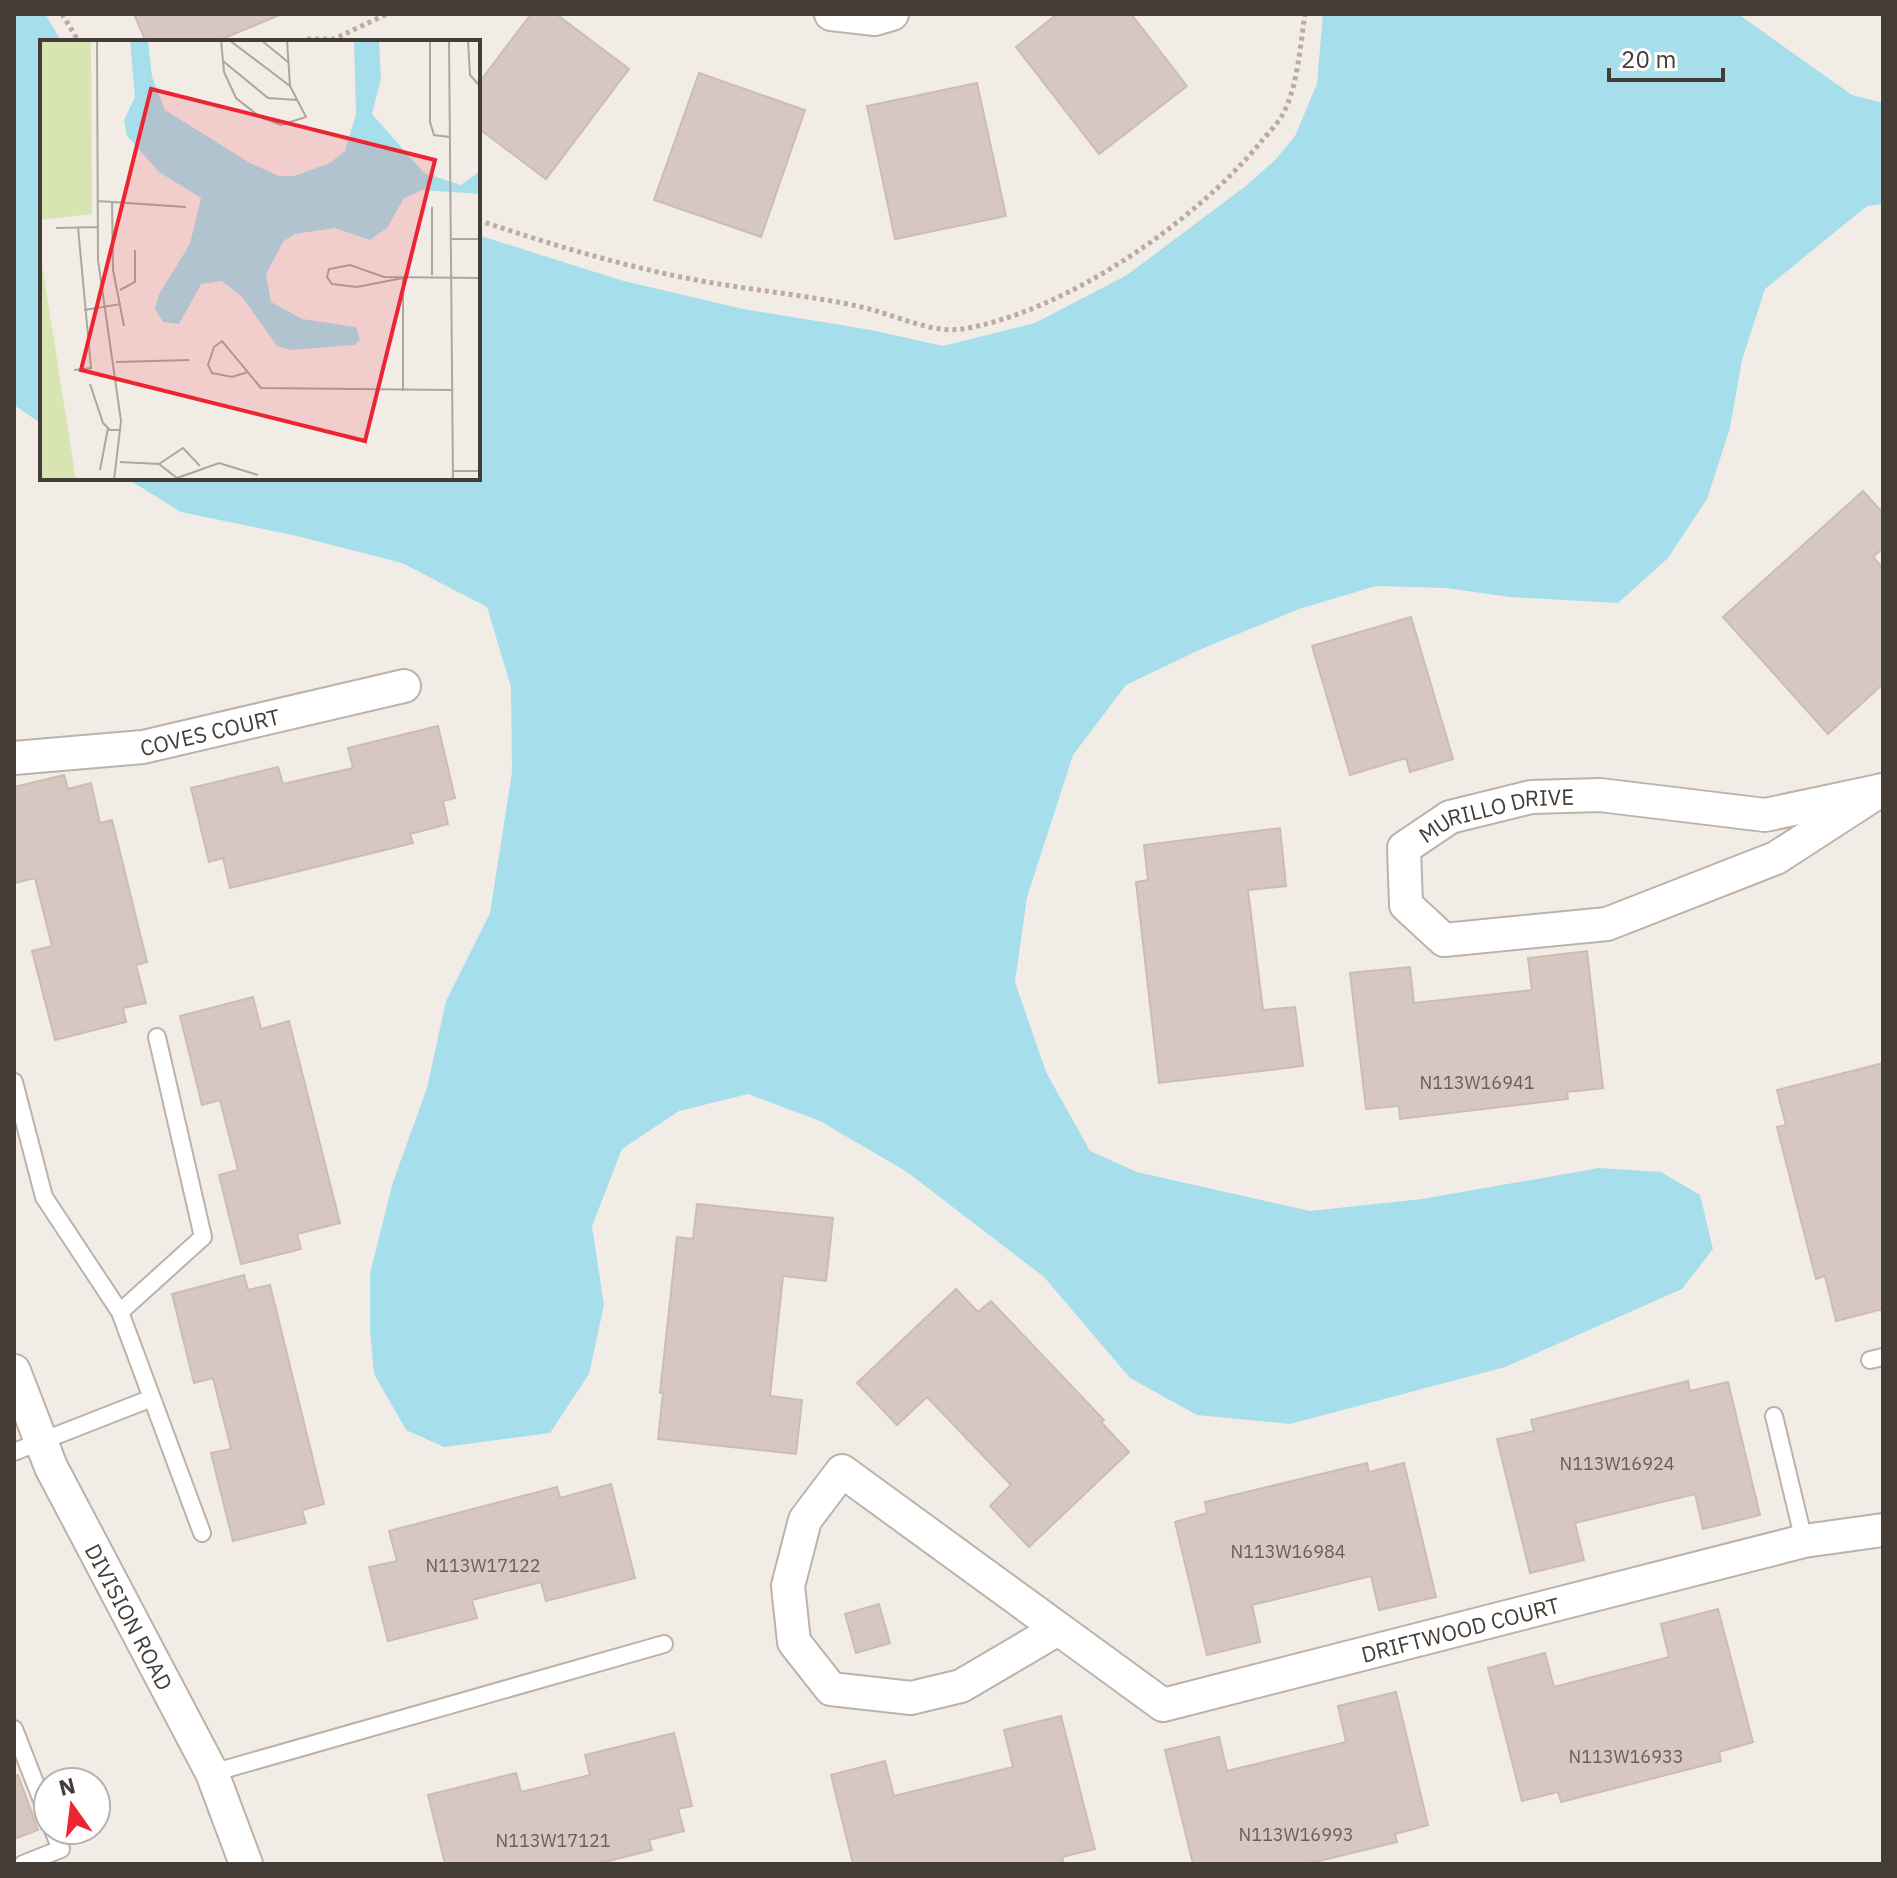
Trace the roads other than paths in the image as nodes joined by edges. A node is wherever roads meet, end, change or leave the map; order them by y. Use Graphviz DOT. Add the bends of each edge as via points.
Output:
graph roads {
  1 [pos="831,14"];
  2 [pos="892,14"];
  3 [pos="404,686"];
  4 [pos="14,758"];
  5 [pos="1882,792"];
  6 [pos="157,1037"];
  7 [pos="14,1082"];
  8 [pos="120,1312"];
  9 [pos="14,1371"];
  10 [pos="152,1398"];
  11 [pos="1774,1416"];
  12 [pos="28,1445"];
  13 [pos="1883,1530"];
  14 [pos="202,1533"];
  15 [pos="1804,1541"];
  16 [pos="1058,1629"];
  17 [pos="664,1644"];
  18 [pos="14,1729"];
  19 [pos="212,1773"];
  20 [pos="32,1775"];
  21 [pos="60,1846"];
  22 [pos="23,1864"];
  23 [pos="246,1864"];
  1 -- 2 [label="street" via="875,19"];
  3 -- 4 [label="street, COVES COURT" via="143,747"];
  5 -- 5 [label="street, MURILLO DRIVE" via="1776,858 1607,924 1444,940 1406,905 1404,848 1450,817 1531,797 1600,795 1765,815"];
  6 -- 8 [label="lane" via="203,1237"];
  7 -- 8 [label="lane" via="44,1197"];
  8 -- 10 [label="lane"];
  9 -- 12 [label="street, DIVISION ROAD"];
  10 -- 12 [label="lane"];
  10 -- 14 [label="lane"];
  11 -- 15 [label="lane"];
  12 -- 19 [label="street, DIVISION ROAD" via="51,1467"];
  13 -- 15 [label="street, DRIFTWOOD COURT"];
  15 -- 16 [label="street, DRIFTWOOD COURT" via="1163,1705"];
  16 -- 16 [label="street, DRIFTWOOD COURT" via="842,1471 805,1520 788,1586 794,1642 831,1689 911,1698 961,1686"];
  17 -- 19 [label="lane"];
  18 -- 20 [label="lane"];
  19 -- 23 [label="street, DIVISION ROAD"];
  21 -- 22 [label="lane"];
}
